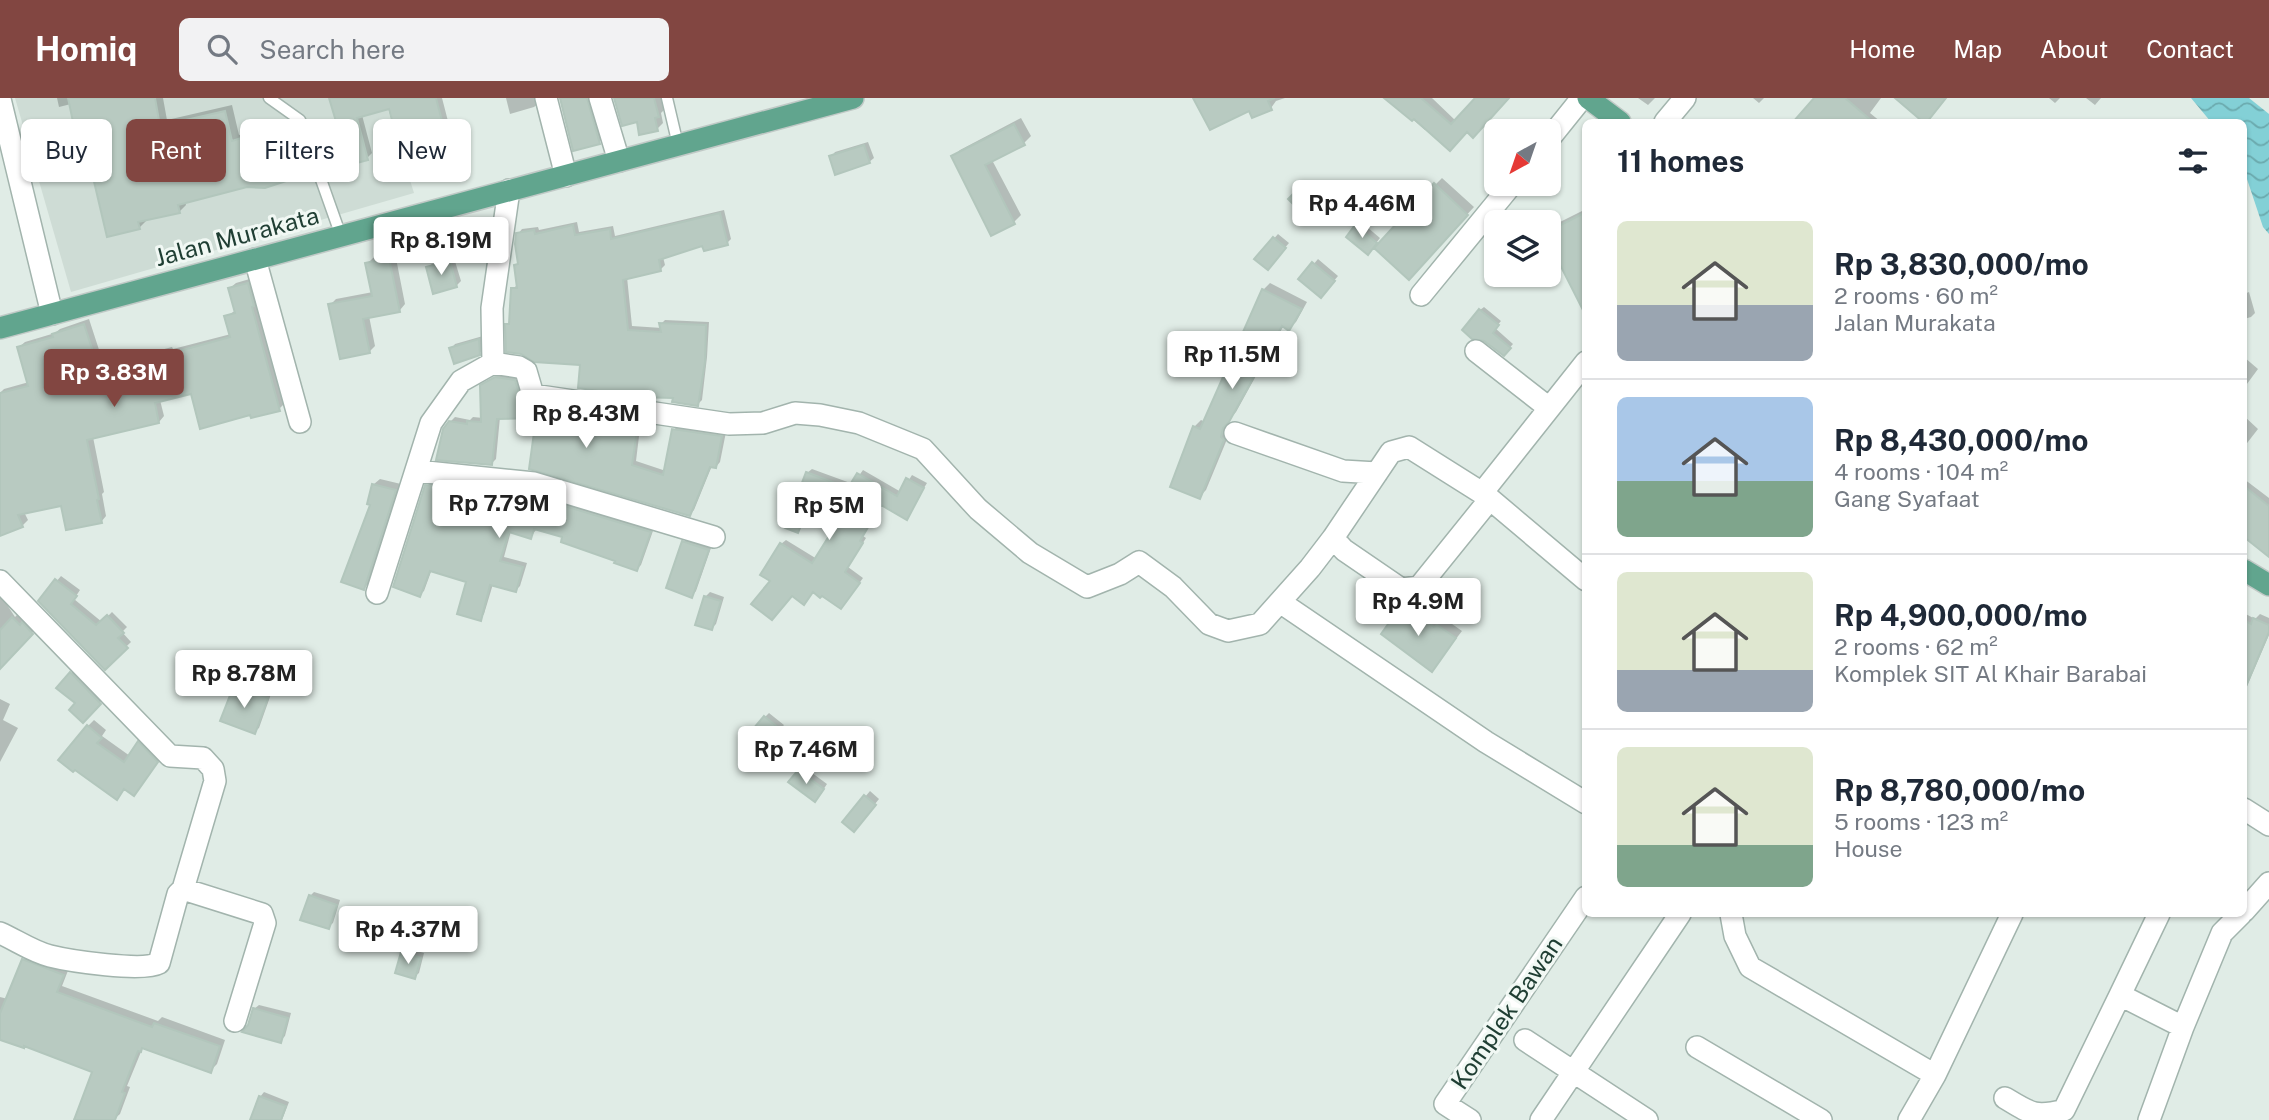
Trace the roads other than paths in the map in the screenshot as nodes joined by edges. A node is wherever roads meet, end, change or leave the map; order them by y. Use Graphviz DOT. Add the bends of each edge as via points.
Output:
graph roads {
  1 [pos="269,98"];
  2 [pos="546,98"];
  3 [pos="600,98"];
  4 [pos="667,98"];
  5 [pos="853,98"];
  6 [pos="1585,98"];
  7 [pos="1685,98"];
  8 [pos="1,105"];
  9 [pos="1616,119"];
  10 [pos="1668,119"];
  11 [pos="1561,125"];
  12 [pos="678,145"];
  13 [pos="619,161"];
  14 [pos="566,176"];
  15 [pos="509,190"];
  16 [pos="1502,196"];
  17 [pos="341,236"];
  18 [pos="255,259"];
  19 [pos="1421,295"];
  20 [pos="52,314"];
  21 [pos="0,328"];
  22 [pos="1476,351"];
  23 [pos="493,363"];
  24 [pos="1582,367"];
  25 [pos="1549,408"];
  26 [pos="300,422"];
  27 [pos="1235,432"];
  28 [pos="416,471"];
  29 [pos="1377,473"];
  30 [pos="1486,496"];
  31 [pos="714,537"];
  32 [pos="1334,538"];
  33 [pos="2247,572"];
  34 [pos="1582,576"];
  35 [pos="0,581"];
  36 [pos="2269,585"];
  37 [pos="377,593"];
  38 [pos="1280,603"];
  39 [pos="1582,801"];
  40 [pos="2247,811"];
  41 [pos="2269,825"];
  42 [pos="2269,883"];
  43 [pos="183,889"];
  44 [pos="1582,903"];
  45 [pos="2247,908"];
  46 [pos="1678,917"];
  47 [pos="1732,917"];
  48 [pos="2011,917"];
  49 [pos="2158,917"];
  50 [pos="2238,917"];
  51 [pos="0,933"];
  52 [pos="2120,995"];
  53 [pos="235,1021"];
  54 [pos="2183,1027"];
  55 [pos="1525,1040"];
  56 [pos="1697,1047"];
  57 [pos="1573,1071"];
  58 [pos="1935,1075"];
  59 [pos="2005,1098"];
  60 [pos="1470,1120"];
  61 [pos="1541,1120"];
  62 [pos="1647,1120"];
  63 [pos="1821,1120"];
  64 [pos="1909,1120"];
  65 [pos="2149,1120"];
  1 -- 17 [label="lane" via="300,120"];
  2 -- 14 [label="street"];
  3 -- 13 [label="street"];
  4 -- 12 [label="lane"];
  5 -- 12 [label="main road, Jalan Murakata" via="796,109"];
  6 -- 9 [label="main road"];
  6 -- 11 [label="street"];
  7 -- 10 [label="street"];
  8 -- 20 [label="street"];
  12 -- 13 [label="main road, Jalan Murakata"];
  13 -- 14 [label="main road, Jalan Murakata"];
  14 -- 15 [label="main road, Jalan Murakata"];
  15 -- 17 [label="main road, Jalan Murakata"];
  15 -- 23 [label="street" via="492,308"];
  16 -- 19 [label="street"];
  17 -- 18 [label="main road, Jalan Murakata"];
  18 -- 20 [label="main road, Jalan Murakata"];
  18 -- 26 [label="street"];
  20 -- 21 [label="main road, Jalan Murakata"];
  22 -- 25 [label="street"];
  23 -- 28 [label="street" via="461,381 431,424"];
  23 -- 38 [label="street" via="527,371 533,395 583,404 729,424 763,423 795,414 859,424 923,449 978,509 1030,553 1087,587 1139,562 1173,587 1209,624 1228,631 1260,624"];
  24 -- 25 [label="street"];
  25 -- 30 [label="street"];
  27 -- 29 [label="street" via="1343,471"];
  28 -- 31 [label="street" via="534,483"];
  28 -- 37 [label="street"];
  29 -- 30 [label="street" via="1391,452 1409,447"];
  29 -- 32 [label="street"];
  30 -- 32 [label="street" via="1419,587 1401,589"];
  30 -- 34 [label="street"];
  32 -- 38 [label="street"];
  33 -- 36 [label="main road"];
  35 -- 43 [label="street" via="170,756 202,758 213,769 215,781"];
  38 -- 39 [label="street" via="1486,742"];
  40 -- 41 [label="street"];
  42 -- 45 [label="street"];
  43 -- 51 [label="street" via="159,963 152,967 48,956"];
  43 -- 53 [label="street" via="265,918"];
  44 -- 60 [label="street, Komplek Bawan" via="1445,1104"];
  46 -- 57 [label="street"];
  47 -- 58 [label="street" via="1750,967"];
  48 -- 58 [label="street"];
  49 -- 52 [label="street"];
  50 -- 54 [label="street" via="2222,933"];
  52 -- 54 [label="street"];
  52 -- 59 [label="street" via="2064,1110 2031,1113"];
  54 -- 65 [label="street"];
  55 -- 57 [label="street, Komplek Bawan"];
  56 -- 63 [label="street"];
  57 -- 61 [label="street"];
  57 -- 62 [label="street, Komplek Bawan"];
  58 -- 64 [label="street"];
}
